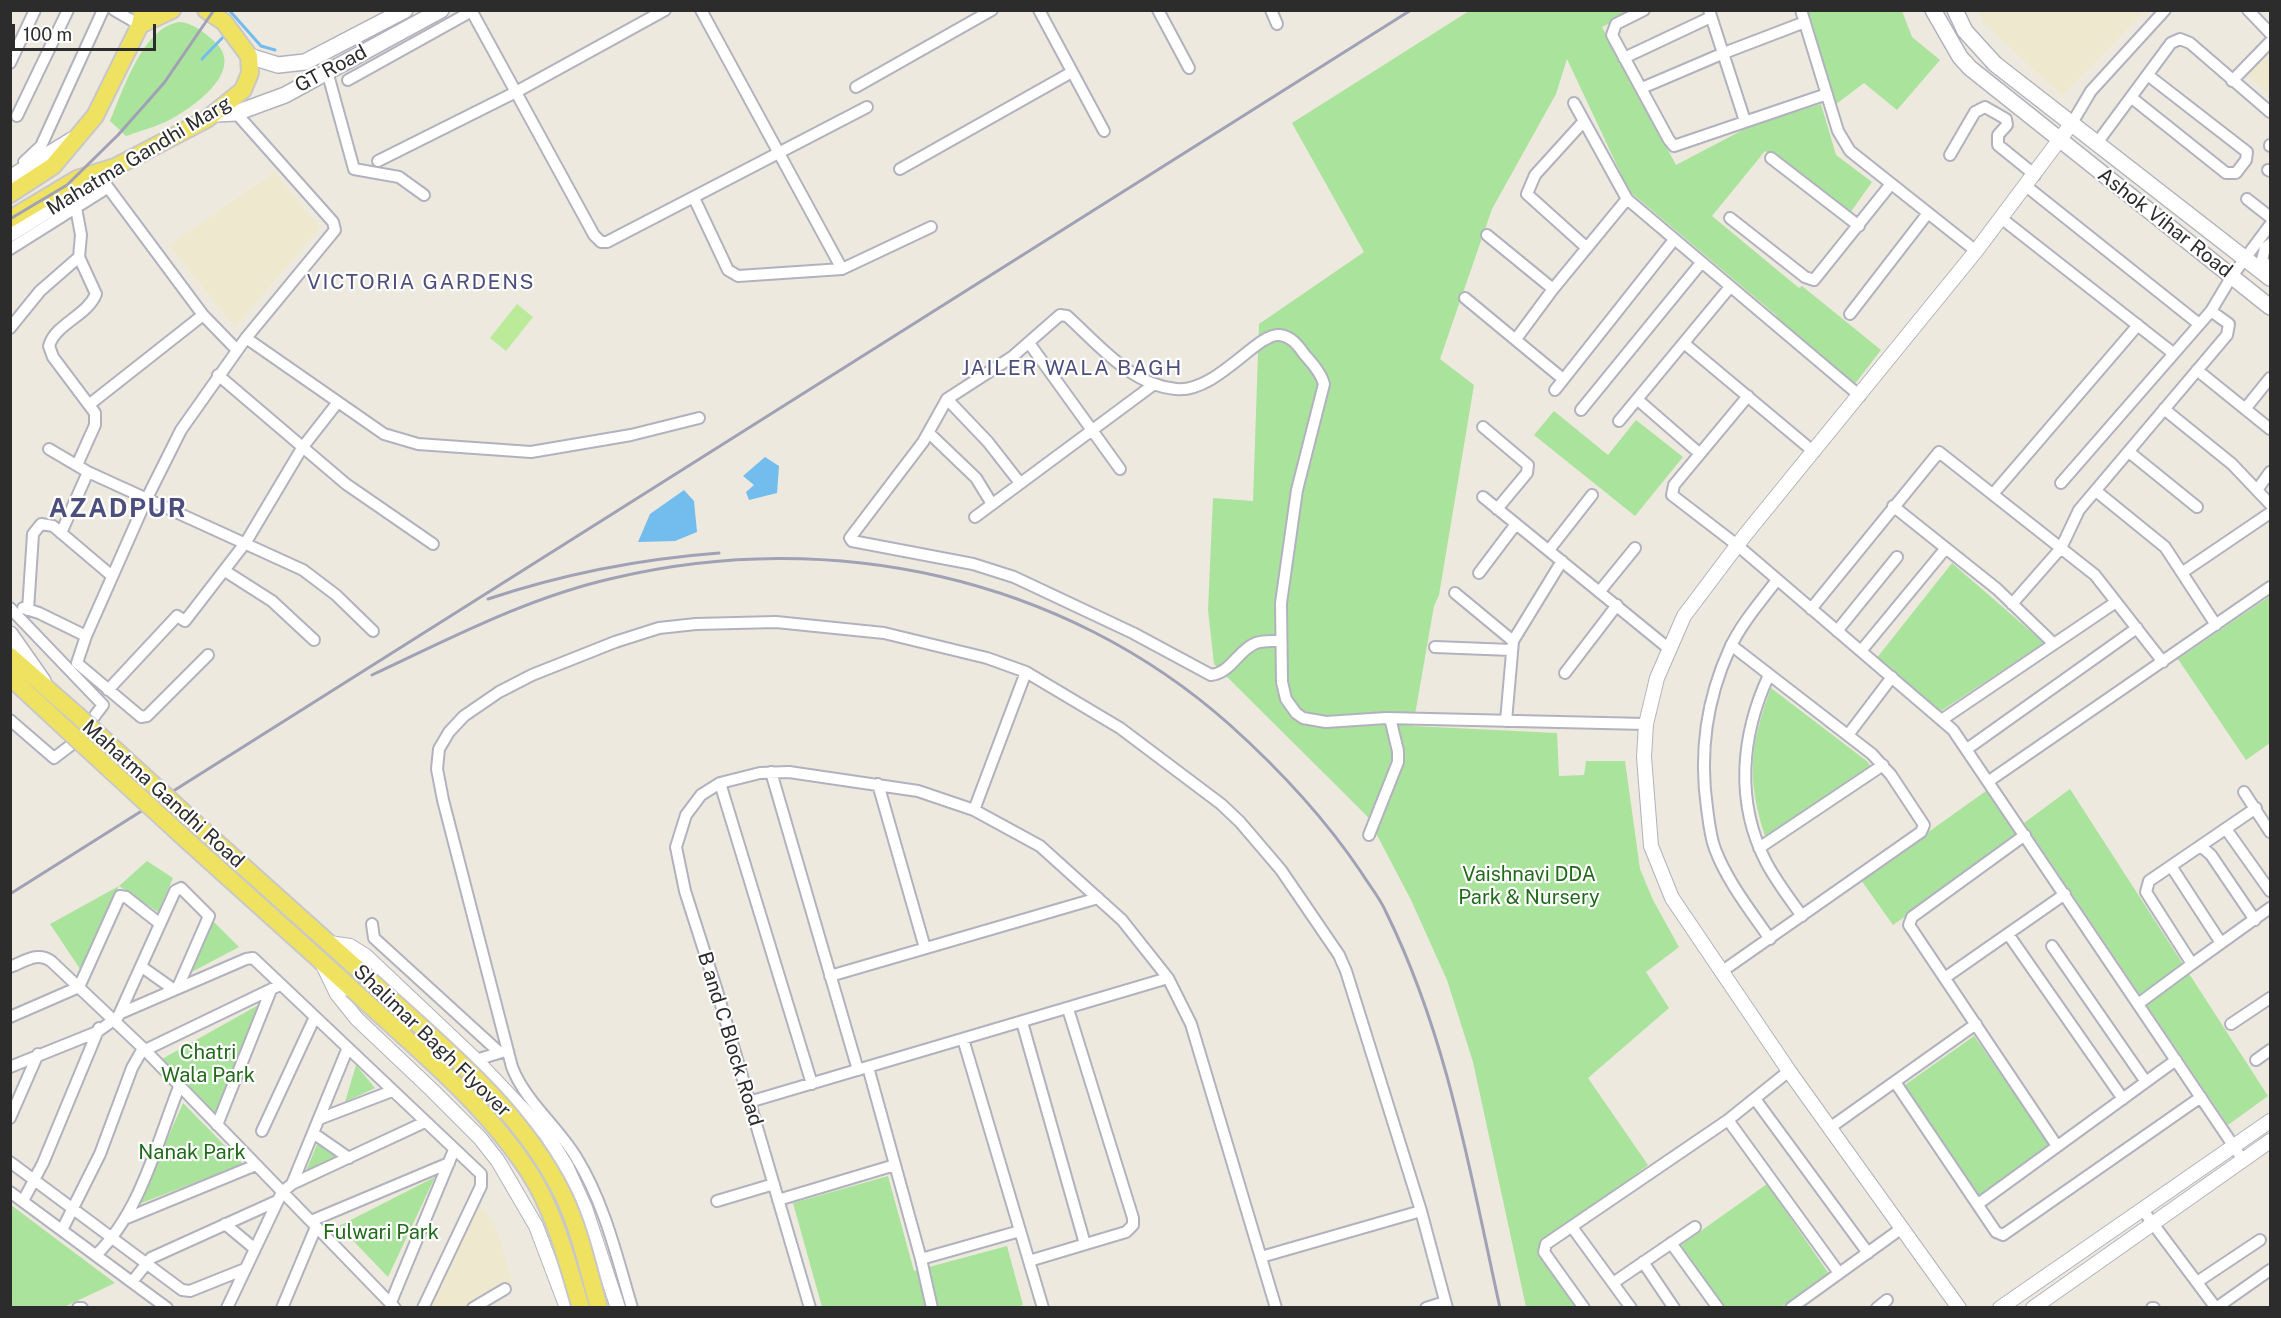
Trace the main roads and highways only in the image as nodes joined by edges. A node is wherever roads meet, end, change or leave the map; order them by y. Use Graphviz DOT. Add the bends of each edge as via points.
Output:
graph roads {
  1 [pos="172,10"];
  2 [pos="206,10"];
  3 [pos="405,10"];
  4 [pos="441,10"];
  5 [pos="1933,10"];
  6 [pos="1955,10"];
  7 [pos="141,17"];
  8 [pos="249,56"];
  9 [pos="216,114"];
  10 [pos="73,140"];
  11 [pos="115,167"];
  12 [pos="10,178"];
  13 [pos="10,194"];
  14 [pos="10,219"];
  15 [pos="10,234"];
  16 [pos="2271,278"];
  17 [pos="2271,307"];
  18 [pos="10,634"];
  19 [pos="10,656"];
  20 [pos="10,677"];
  21 [pos="10,689"];
  22 [pos="50,692"];
  23 [pos="44,708"];
  24 [pos="329,942"];
  25 [pos="319,957"];
  26 [pos="581,1308"];
  27 [pos="599,1308"];
  1 -- 7 [label="main road"];
  2 -- 8 [label="main road" via="224,22"];
  3 -- 8 [label="main road, GT Road" via="305,62 278,65"];
  4 -- 9 [label="main road, GT Road" via="285,95 236,113"];
  5 -- 17 [label="main road, Ashok Vihar Road" via="1965,63"];
  6 -- 16 [label="main road, Ashok Vihar Road" via="1965,31 1984,54"];
  7 -- 10 [label="main road" via="94,116"];
  8 -- 9 [label="main road, Mahatma Gandhi Marg" via="250,73 243,90"];
  9 -- 11 [label="main road, Mahatma Gandhi Marg"];
  10 -- 12 [label="main road"];
  10 -- 13 [label="main road" via="53,166"];
  11 -- 14 [label="main road" via="77,179"];
  11 -- 15 [label="main road, Mahatma Gandhi Marg" via="104,183"];
  18 -- 22 [label="main road, Mahatma Gandhi Road"];
  19 -- 22 [label="main road"];
  20 -- 23 [label="main road"];
  21 -- 23 [label="main road, Mahatma Gandhi Road"];
  22 -- 24 [label="main road, Mahatma Gandhi Road, bridge"];
  23 -- 25 [label="main road, Mahatma Gandhi Road, bridge"];
  24 -- 27 [label="main road, Shalimar Bagh Flyover, bridge" via="503,1106 537,1152 570,1212"];
  25 -- 26 [label="main road, Shalimar Bagh Flyover, bridge" via="492,1122 529,1172 551,1216"];
}
